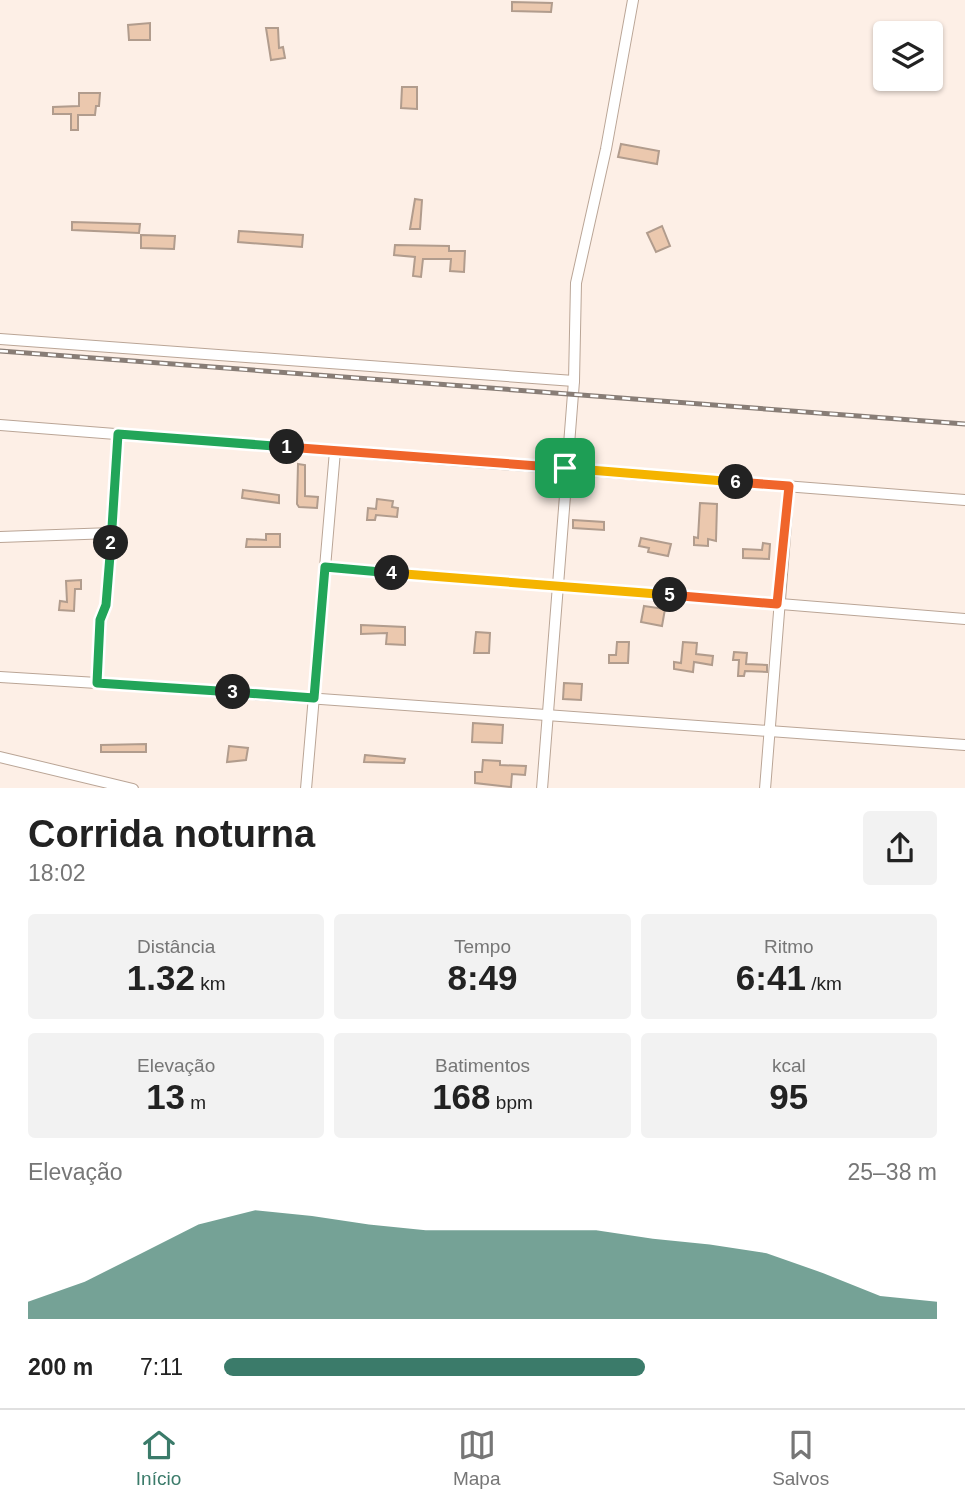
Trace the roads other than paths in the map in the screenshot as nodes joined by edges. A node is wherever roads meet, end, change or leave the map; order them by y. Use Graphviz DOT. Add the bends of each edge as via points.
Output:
graph roads {
  1 [pos="633,0"];
  2 [pos="0,339"];
  3 [pos="574,381"];
  4 [pos="0,425"];
  5 [pos="118,434"];
  6 [pos="335,451"];
  7 [pos="565,468"];
  8 [pos="789,486"];
  9 [pos="965,500"];
  10 [pos="112,533"];
  11 [pos="0,537"];
  12 [pos="325,567"];
  13 [pos="556,586"];
  14 [pos="777,604"];
  15 [pos="965,619"];
  16 [pos="0,677"];
  17 [pos="97,683"];
  18 [pos="314,698"];
  19 [pos="547,713"];
  20 [pos="769,730"];
  21 [pos="965,745"];
  22 [pos="0,757"];
  23 [pos="129,788"];
  24 [pos="306,788"];
  25 [pos="542,788"];
  26 [pos="765,788"];
  1 -- 3 [label="street" via="576,283"];
  2 -- 3 [label="street"];
  3 -- 7 [label="street"];
  4 -- 5 [label="street"];
  5 -- 6 [label="street"];
  5 -- 10 [label="street"];
  6 -- 7 [label="street"];
  6 -- 12 [label="street"];
  7 -- 8 [label="street"];
  7 -- 13 [label="street"];
  8 -- 9 [label="street"];
  8 -- 14 [label="street"];
  10 -- 11 [label="street"];
  10 -- 17 [label="street"];
  12 -- 13 [label="street"];
  12 -- 18 [label="street"];
  13 -- 14 [label="street"];
  13 -- 19 [label="street"];
  14 -- 15 [label="street"];
  14 -- 20 [label="street"];
  16 -- 17 [label="street"];
  17 -- 18 [label="street"];
  18 -- 19 [label="street"];
  18 -- 24 [label="street"];
  19 -- 20 [label="street"];
  19 -- 25 [label="street"];
  20 -- 21 [label="street"];
  20 -- 26 [label="street"];
  22 -- 23 [label="street"];
}
